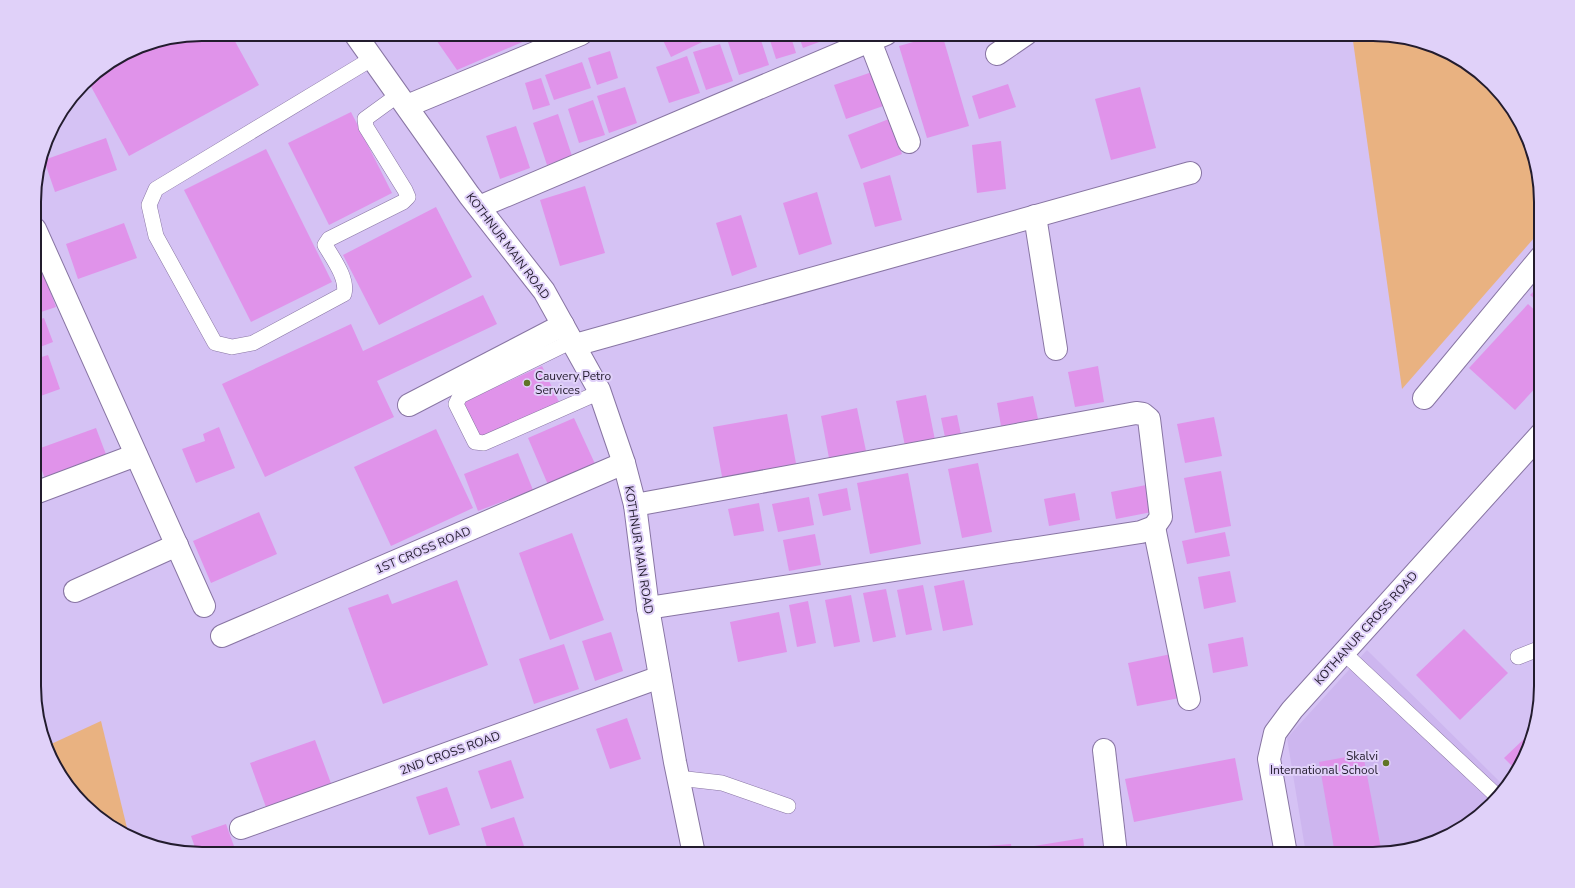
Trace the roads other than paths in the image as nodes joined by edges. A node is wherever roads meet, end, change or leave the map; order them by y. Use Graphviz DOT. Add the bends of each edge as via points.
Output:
graph roads {
  1 [pos="360,41"];
  2 [pos="562,41"];
  3 [pos="869,41"];
  4 [pos="879,41"];
  5 [pos="1016,41"];
  6 [pos="997,54"];
  7 [pos="373,58"];
  8 [pos="403,100"];
  9 [pos="909,142"];
  10 [pos="1190,173"];
  11 [pos="478,207"];
  12 [pos="1035,216"];
  13 [pos="41,242"];
  14 [pos="1534,265"];
  15 [pos="570,337"];
  16 [pos="1056,349"];
  17 [pos="600,392"];
  18 [pos="1424,398"];
  19 [pos="409,405"];
  20 [pos="1534,442"];
  21 [pos="136,455"];
  22 [pos="624,463"];
  23 [pos="41,491"];
  24 [pos="635,505"];
  25 [pos="1154,527"];
  26 [pos="177,546"];
  27 [pos="75,591"];
  28 [pos="204,606"];
  29 [pos="648,608"];
  30 [pos="222,636"];
  31 [pos="1534,651"];
  32 [pos="1344,653"];
  33 [pos="1518,657"];
  34 [pos="660,677"];
  35 [pos="1189,699"];
  36 [pos="1104,750"];
  37 [pos="678,778"];
  38 [pos="1493,793"];
  39 [pos="788,806"];
  40 [pos="241,828"];
  41 [pos="693,847"];
  42 [pos="1115,847"];
  43 [pos="1285,847"];
  1 -- 7 [label="street, KOTHNUR MAIN ROAD"];
  2 -- 8 [label="street"];
  3 -- 11 [label="street"];
  4 -- 9 [label="street"];
  5 -- 6 [label="street"];
  7 -- 8 [label="street, KOTHNUR MAIN ROAD"];
  7 -- 8 [label="lane" via="156,189 149,206 156,236 215,343 232,347 253,343 344,294 346,288 342,277 325,246 329,239 403,202 408,197 366,127 366,118"];
  8 -- 11 [label="street, KOTHNUR MAIN ROAD"];
  10 -- 12 [label="street"];
  11 -- 15 [label="street, KOTHNUR MAIN ROAD" via="544,292"];
  12 -- 15 [label="street"];
  12 -- 16 [label="street"];
  13 -- 21 [label="street"];
  14 -- 18 [label="street"];
  15 -- 17 [label="street, KOTHNUR MAIN ROAD"];
  15 -- 17 [label="lane" via="460,396 456,404 475,442 484,443"];
  15 -- 19 [label="street"];
  17 -- 22 [label="street, KOTHNUR MAIN ROAD"];
  20 -- 32 [label="street, KOTHANUR CROSS ROAD"];
  21 -- 23 [label="street"];
  21 -- 26 [label="street"];
  22 -- 24 [label="street, KOTHNUR MAIN ROAD"];
  22 -- 30 [label="street, 1ST CROSS ROAD"];
  24 -- 25 [label="street" via="1136,413 1143,414 1149,419 1161,518"];
  24 -- 29 [label="street, KOTHNUR MAIN ROAD"];
  25 -- 29 [label="street" via="1141,532"];
  25 -- 35 [label="street"];
  26 -- 27 [label="street"];
  26 -- 28 [label="street"];
  29 -- 34 [label="street, KOTHNUR MAIN ROAD"];
  31 -- 33 [label="lane"];
  32 -- 38 [label="lane"];
  32 -- 43 [label="street, KOTHANUR CROSS ROAD" via="1292,710 1275,733 1269,759"];
  34 -- 37 [label="street, KOTHNUR MAIN ROAD"];
  34 -- 40 [label="street, 2ND CROSS ROAD"];
  36 -- 42 [label="street"];
  37 -- 39 [label="lane" via="722,783"];
  37 -- 41 [label="street, KOTHNUR MAIN ROAD"];
}
